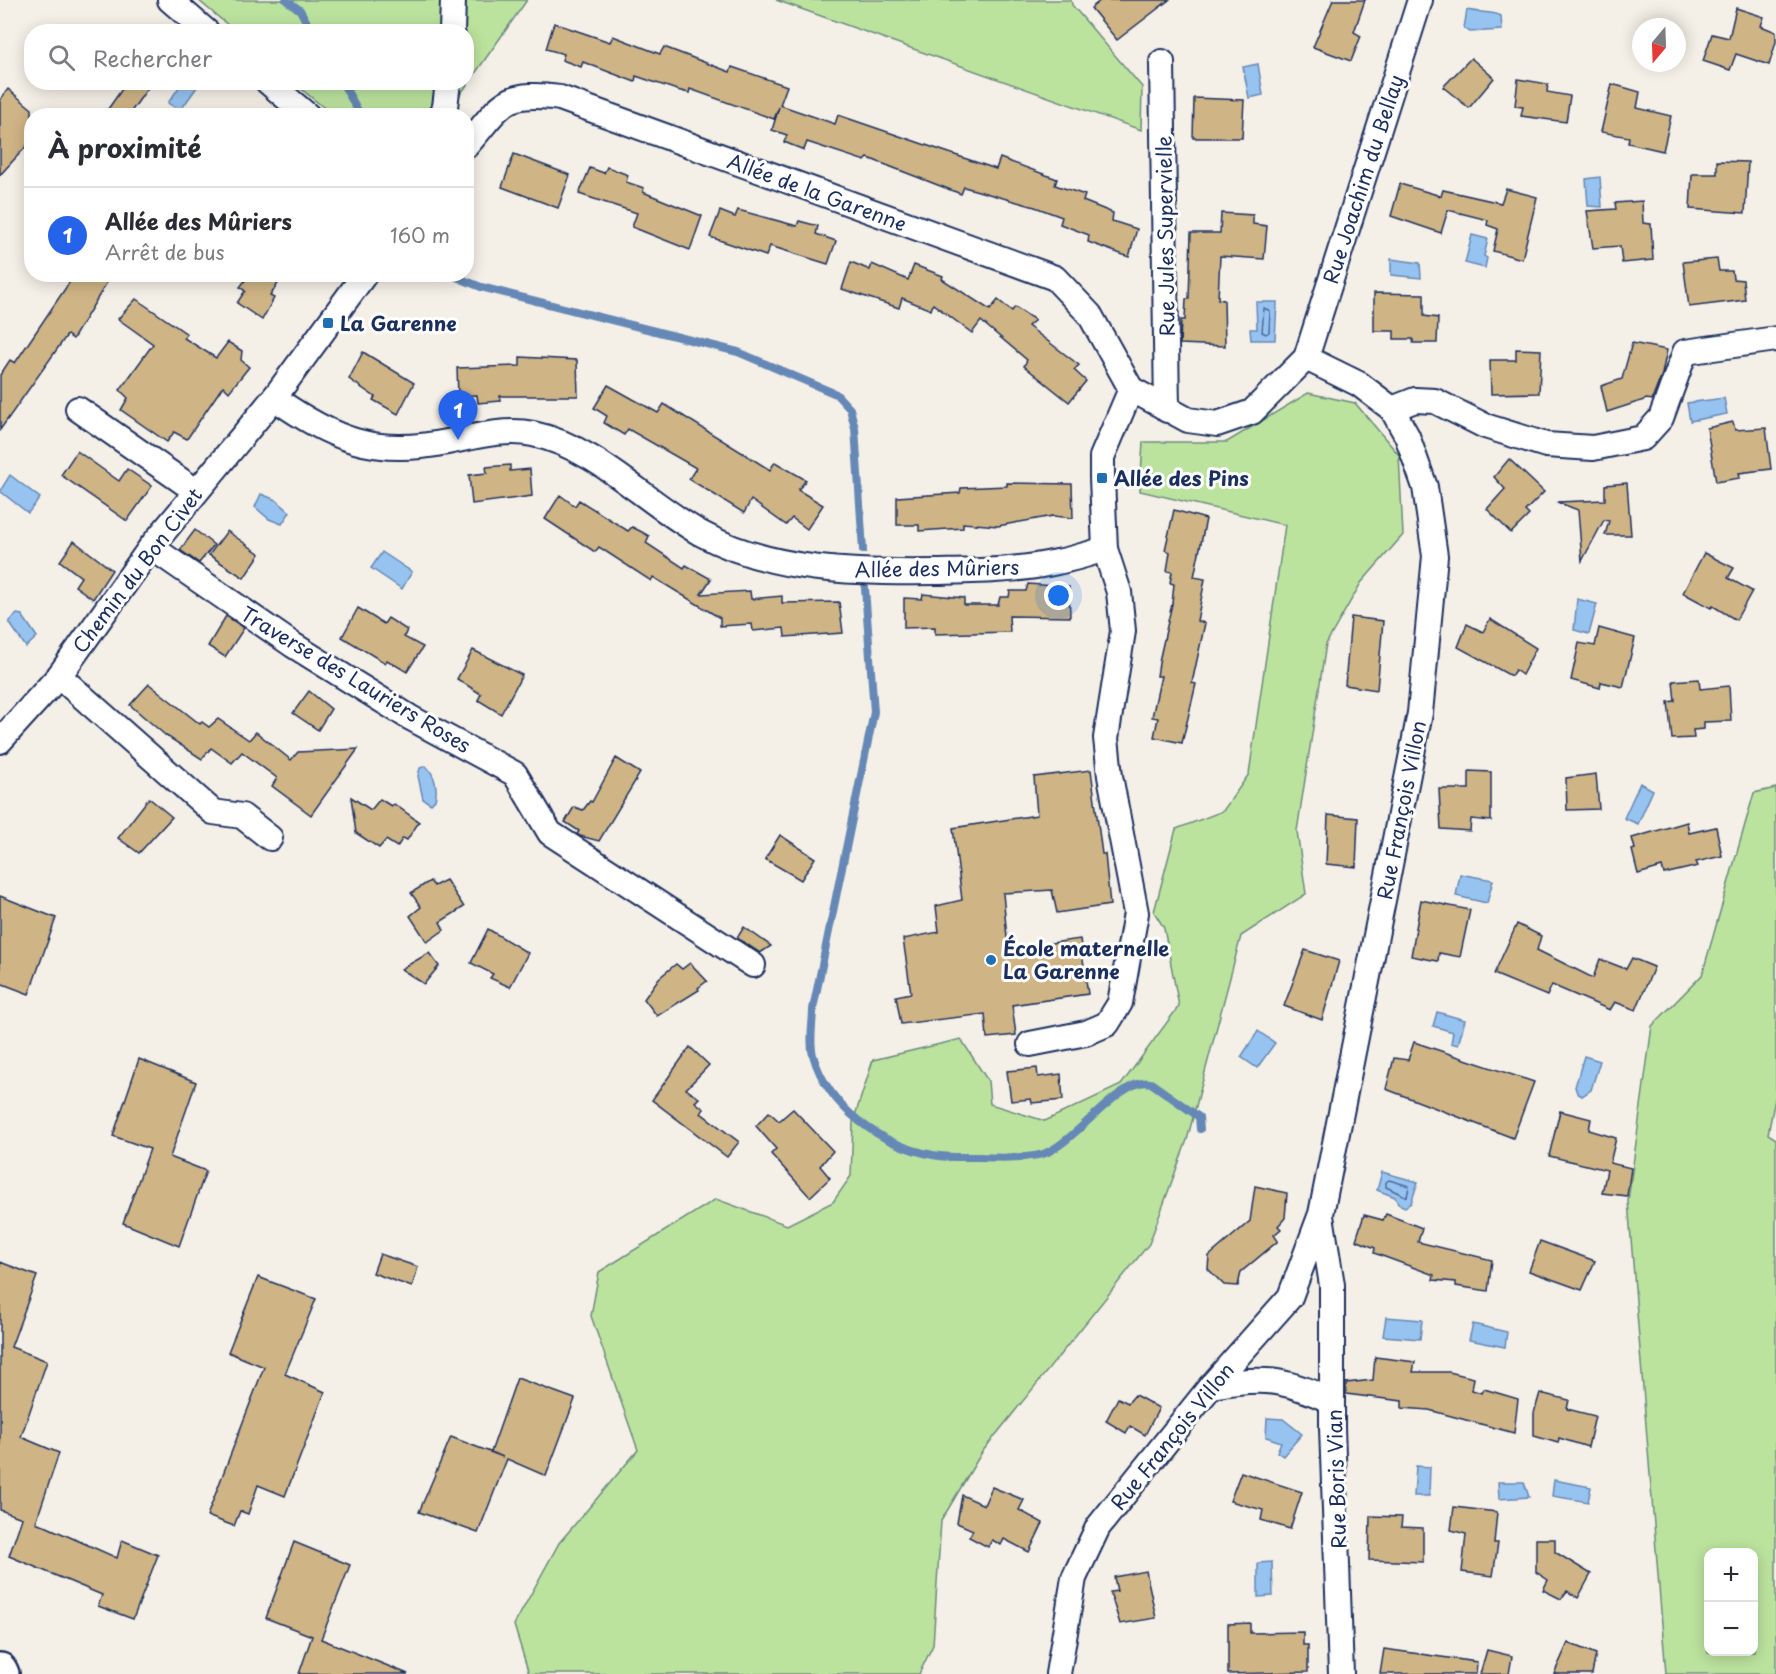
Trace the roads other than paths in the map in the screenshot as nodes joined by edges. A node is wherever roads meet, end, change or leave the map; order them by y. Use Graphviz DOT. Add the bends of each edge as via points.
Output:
graph roads {
  1 [pos="170,0"];
  2 [pos="453,0"];
  3 [pos="1420,0"];
  4 [pos="198,24"];
  5 [pos="452,24"];
  6 [pos="1162,62"];
  7 [pos="277,90"];
  8 [pos="447,90"];
  9 [pos="299,108"];
  10 [pos="445,108"];
  11 [pos="474,137"];
  12 [pos="359,282"];
  13 [pos="1776,339"];
  14 [pos="1306,358"];
  15 [pos="1131,389"];
  16 [pos="274,398"];
  17 [pos="78,409"];
  18 [pos="1392,409"];
  19 [pos="1167,410"];
  20 [pos="196,491"];
  21 [pos="151,547"];
  22 [pos="1105,549"];
  23 [pos="59,676"];
  24 [pos="0,741"];
  25 [pos="270,838"];
  26 [pos="753,965"];
  27 [pos="1030,1044"];
  28 [pos="1321,1214"];
  29 [pos="1332,1285"];
  30 [pos="1210,1386"];
  31 [pos="1332,1401"];
  32 [pos="0,1670"];
  33 [pos="2,1674"];
  34 [pos="1058,1674"];
  35 [pos="1341,1674"];
  1 -- 4 [label="street"];
  2 -- 5 [label="street"];
  3 -- 14 [label="street, Rue Joachim du Bellay"];
  6 -- 19 [label="street, Rue Jules Supervielle"];
  7 -- 9 [label="street"];
  8 -- 10 [label="street"];
  11 -- 15 [label="street, Allée de la Garenne" via="506,101 529,94 560,98 1055,278 1090,315"];
  12 -- 16 [label="street"];
  13 -- 18 [label="street" via="1685,352 1660,418 1643,438 1593,448 1546,445 1485,426 1435,401 1415,400"];
  14 -- 18 [label="street" via="1359,384"];
  14 -- 19 [label="street" via="1252,412 1217,424 1188,420"];
  15 -- 19 [label="street"];
  15 -- 22 [label="street" via="1102,457"];
  16 -- 20 [label="street, Chemin du Bon Civet"];
  16 -- 22 [label="street, Allée des Mûriers" via="299,416 355,443 388,449 493,433 532,434 584,454 701,533 755,555 813,568 995,571 1056,562"];
  17 -- 20 [label="street"];
  18 -- 28 [label="street, Rue François Villon" via="1407,436 1425,487 1436,556 1420,713"];
  20 -- 21 [label="street, Chemin du Bon Civet"];
  21 -- 23 [label="street, Chemin du Bon Civet"];
  21 -- 26 [label="street, Traverse des Lauriers Roses" via="293,645 409,717 515,774 550,833"];
  22 -- 27 [label="street" via="1119,592 1123,631 1106,738 1136,913 1120,1003 1107,1024 1086,1033"];
  23 -- 24 [label="street, Chemin du Bon Civet"];
  23 -- 25 [label="street" via="213,812 242,816"];
  28 -- 29 [label="street, Rue François Villon"];
  28 -- 30 [label="street, Rue François Villon" via="1290,1297"];
  29 -- 31 [label="street, Rue Boris Vian"];
  30 -- 31 [label="street" via="1266,1379 1296,1385"];
  30 -- 34 [label="street, Rue François Villon" via="1098,1527 1074,1578"];
  31 -- 35 [label="street, Rue Boris Vian"];
  32 -- 33 [label="street"];
}
